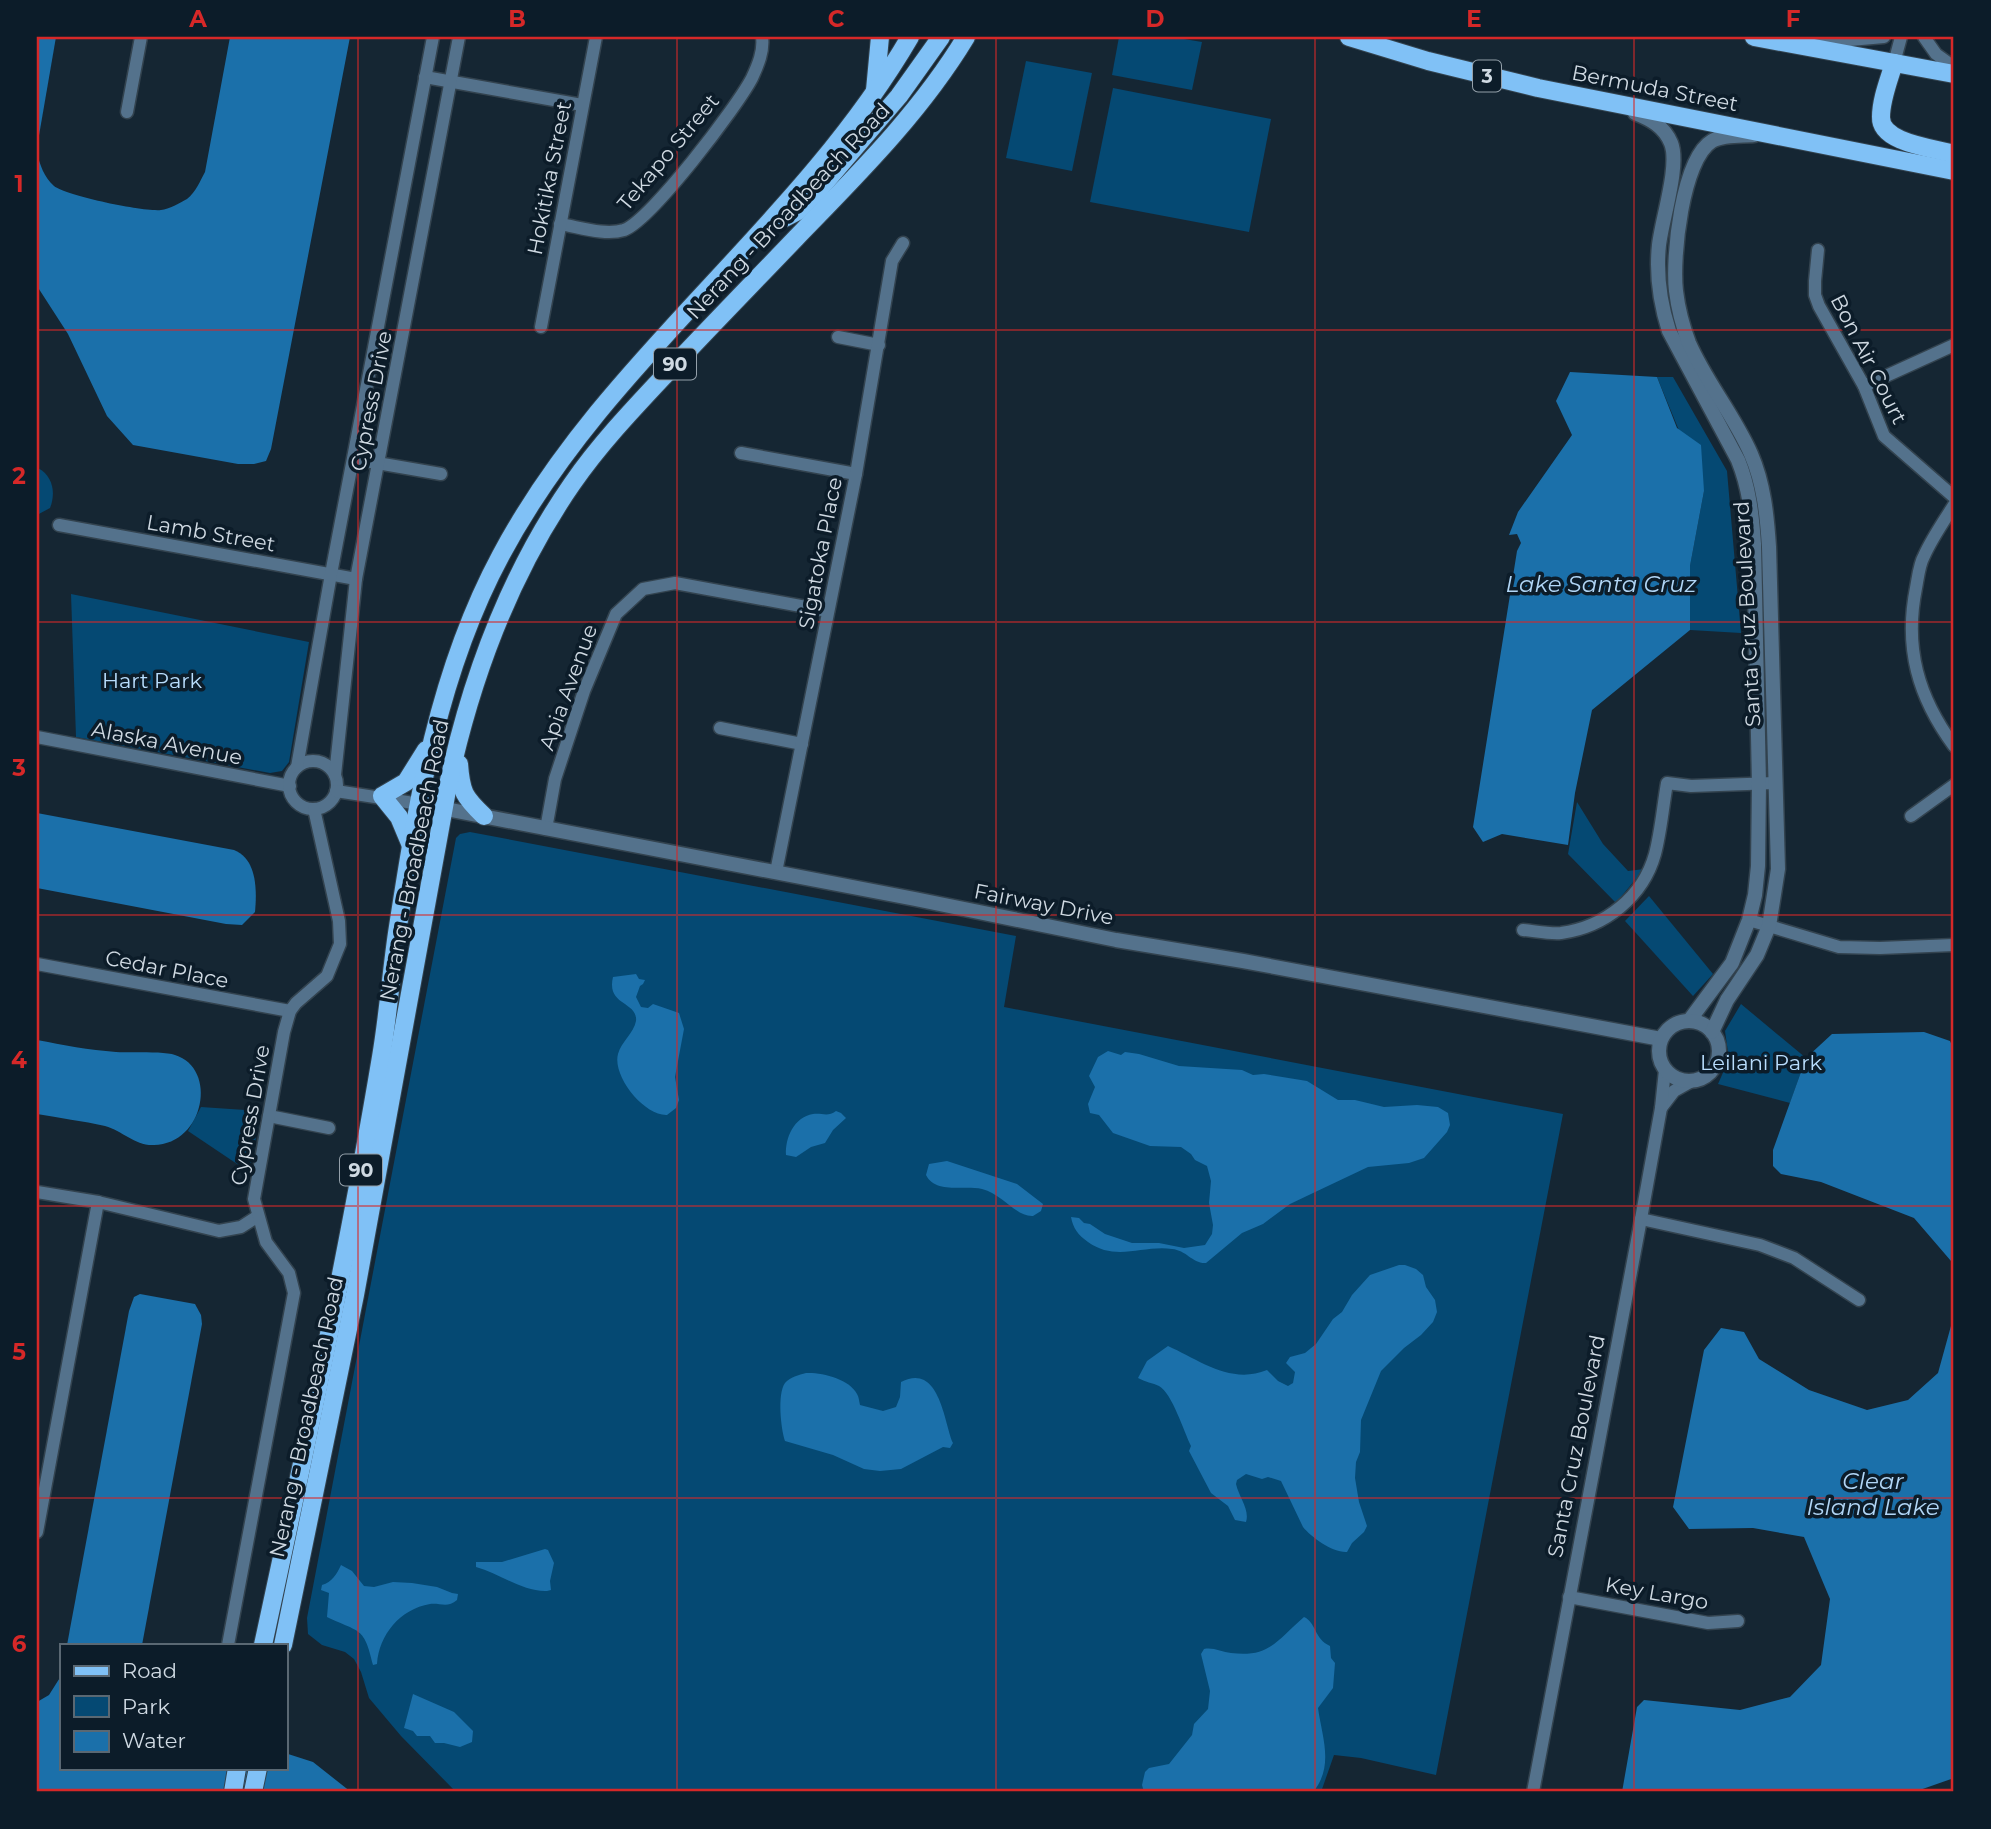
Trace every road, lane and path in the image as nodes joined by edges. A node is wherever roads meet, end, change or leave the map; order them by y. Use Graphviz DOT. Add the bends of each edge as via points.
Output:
graph roads {
  1 [pos="141,37"];
  2 [pos="433,37"];
  3 [pos="459,37"];
  4 [pos="596,37"];
  5 [pos="762,37"];
  6 [pos="880,37"];
  7 [pos="910,37"];
  8 [pos="942,37"];
  9 [pos="966,37"];
  10 [pos="1349,37"];
  11 [pos="1754,37"];
  12 [pos="1884,37"];
  13 [pos="1901,37"];
  14 [pos="1924,37"];
  15 [pos="1798,45"];
  16 [pos="1894,63"];
  17 [pos="1954,67"];
  18 [pos="1954,74"];
  19 [pos="425,77"];
  20 [pos="450,82"];
  21 [pos="875,93"];
  22 [pos="1615,104"];
  23 [pos="582,105"];
  24 [pos="127,112"];
  25 [pos="1771,134"];
  26 [pos="1954,154"];
  27 [pos="1692,169"];
  28 [pos="1954,172"];
  29 [pos="1663,220"];
  30 [pos="559,224"];
  31 [pos="764,229"];
  32 [pos="903,243"];
  33 [pos="1818,250"];
  34 [pos="1676,290"];
  35 [pos="1659,293"];
  36 [pos="541,327"];
  37 [pos="838,337"];
  38 [pos="879,345"];
  39 [pos="1954,345"];
  40 [pos="1864,386"];
  41 [pos="741,453"];
  42 [pos="354,459"];
  43 [pos="379,463"];
  44 [pos="441,474"];
  45 [pos="856,474"];
  46 [pos="1954,497"];
  47 [pos="1954,505"];
  48 [pos="59,525"];
  49 [pos="331,574"];
  50 [pos="356,579"];
  51 [pos="828,611"];
  52 [pos="720,728"];
  53 [pos="37,737"];
  54 [pos="433,740"];
  55 [pos="458,740"];
  56 [pos="802,744"];
  57 [pos="1954,746"];
  58 [pos="297,768"];
  59 [pos="335,775"];
  60 [pos="1759,783"];
  61 [pos="1775,783"];
  62 [pos="1954,785"];
  63 [pos="290,786"];
  64 [pos="336,791"];
  65 [pos="382,796"];
  66 [pos="419,804"];
  67 [pos="314,808"];
  68 [pos="444,808"];
  69 [pos="484,816"];
  70 [pos="1911,816"];
  71 [pos="546,829"];
  72 [pos="412,848"];
  73 [pos="776,872"];
  74 [pos="1749,920"];
  75 [pos="1769,926"];
  76 [pos="1523,930"];
  77 [pos="1954,945"];
  78 [pos="37,964"];
  79 [pos="290,1012"];
  80 [pos="1689,1021"];
  81 [pos="1712,1032"];
  82 [pos="1661,1039"];
  83 [pos="1665,1070"];
  84 [pos="1690,1082"];
  85 [pos="1661,1108"];
  86 [pos="269,1116"];
  87 [pos="329,1128"];
  88 [pos="37,1192"];
  89 [pos="98,1202"];
  90 [pos="258,1216"];
  91 [pos="1641,1219"];
  92 [pos="1859,1300"];
  93 [pos="43,1463"];
  94 [pos="37,1532"];
  95 [pos="1569,1597"];
  96 [pos="1738,1620"];
  97 [pos="228,1644"];
  98 [pos="263,1644"];
  99 [pos="283,1644"];
  100 [pos="237,1770"];
  101 [pos="258,1770"];
  102 [pos="233,1792"];
  103 [pos="253,1792"];
  104 [pos="1532,1792"];
  1 -- 24 [label="street"];
  2 -- 19 [label="street, Cypress Drive"];
  3 -- 20 [label="street, Cypress Drive"];
  4 -- 23 [label="street, Hokitika Street"];
  5 -- 30 [label="street, Tekapo Street" via="758,64 744,91 644,217 631,227 612,232"];
  6 -- 21 [label="main road"];
  7 -- 21 [label="main road, 90"];
  8 -- 31 [label="main road" via="899,96 817,192 798,211"];
  9 -- 55 [label="main road, Nerang - Broadbeach Road / 90" via="896,132 614,429 572,484 509,596 477,674"];
  10 -- 22 [label="main road, Bermuda Street / 3" via="1467,71"];
  11 -- 15 [label="main road"];
  12 -- 15 [label="street"];
  13 -- 16 [label="street"];
  14 -- 17 [label="street" via="1933,51"];
  15 -- 16 [label="main road"];
  16 -- 18 [label="main road"];
  16 -- 26 [label="main road" via="1881,111 1884,129 1898,139"];
  19 -- 20 [label="street"];
  19 -- 42 [label="street, Cypress Drive"];
  20 -- 23 [label="street"];
  20 -- 43 [label="street, Cypress Drive"];
  21 -- 31 [label="main road, Nerang - Broadbeach Road / 90"];
  22 -- 25 [label="main road, Bermuda Street / 3"];
  22 -- 29 [label="street, Santa Cruz Boulevard" via="1654,122 1671,143 1673,164"];
  23 -- 30 [label="street, Hokitika Street"];
  25 -- 27 [label="street, Santa Cruz Boulevard" via="1716,139 1700,152"];
  25 -- 28 [label="main road, Bermuda Street / 3"];
  27 -- 29 [label="street" via="1688,156 1682,156"];
  27 -- 34 [label="street, Santa Cruz Boulevard" via="1679,225"];
  29 -- 35 [label="street, Santa Cruz Boulevard"];
  30 -- 36 [label="street, Hokitika Street"];
  31 -- 54 [label="main road, Nerang - Broadbeach Road / 90" via="597,412 531,501 475,607"];
  32 -- 38 [label="street, Sigatoka Place" via="892,261"];
  33 -- 40 [label="street, Bon Air Court" via="1815,295"];
  34 -- 35 [label="street"];
  34 -- 61 [label="street, Santa Cruz Boulevard" via="1689,341 1751,455 1764,498"];
  35 -- 60 [label="street, Santa Cruz Boulevard" via="1669,331 1738,460 1749,495"];
  37 -- 38 [label="street"];
  38 -- 45 [label="street, Sigatoka Place"];
  39 -- 40 [label="street"];
  40 -- 46 [label="street, Bon Air Court" via="1884,436"];
  41 -- 45 [label="street"];
  42 -- 43 [label="street"];
  42 -- 49 [label="street, Cypress Drive"];
  43 -- 44 [label="street"];
  43 -- 50 [label="street, Cypress Drive"];
  45 -- 51 [label="street, Sigatoka Place"];
  47 -- 57 [label="street" via="1922,558 1912,611 1912,650 1924,695"];
  48 -- 49 [label="street, Lamb Street"];
  49 -- 50 [label="street, Lamb Street"];
  49 -- 58 [label="street, Cypress Drive"];
  50 -- 59 [label="street, Cypress Drive"];
  51 -- 56 [label="street, Sigatoka Place"];
  51 -- 71 [label="street, Apia Avenue" via="675,583 643,589 616,614 584,691 555,779"];
  52 -- 56 [label="street"];
  53 -- 63 [label="street, Alaska Avenue"];
  54 -- 65 [label="main road" via="406,782"];
  54 -- 66 [label="main road, Nerang - Broadbeach Road / 90"];
  55 -- 68 [label="main road, Nerang - Broadbeach Road / 90"];
  55 -- 69 [label="main road" via="460,787"];
  56 -- 73 [label="street, Sigatoka Place"];
  58 -- 59 [label="street" via="318,761"];
  58 -- 63 [label="street"];
  59 -- 64 [label="street"];
  60 -- 61 [label="street"];
  60 -- 74 [label="street, Santa Cruz Boulevard" via="1758,866"];
  60 -- 76 [label="street" via="1667,783 1655,854 1641,888 1618,911 1588,928 1558,933"];
  61 -- 75 [label="street, Santa Cruz Boulevard" via="1778,869"];
  62 -- 70 [label="street"];
  63 -- 67 [label="street" via="296,801"];
  64 -- 65 [label="street"];
  64 -- 67 [label="street" via="328,803"];
  65 -- 66 [label="street"];
  65 -- 72 [label="main road" via="399,817"];
  66 -- 68 [label="street, Fairway Drive"];
  66 -- 72 [label="main road, Nerang - Broadbeach Road / 90"];
  67 -- 79 [label="street" via="340,944 327,976"];
  68 -- 69 [label="street, Fairway Drive"];
  68 -- 99 [label="main road, Nerang - Broadbeach Road / 90" via="355,1294"];
  69 -- 71 [label="street, Fairway Drive"];
  71 -- 73 [label="street, Fairway Drive"];
  72 -- 98 [label="main road, Nerang - Broadbeach Road / 90" via="370,1121"];
  73 -- 82 [label="street, Fairway Drive" via="1116,940"];
  74 -- 75 [label="street"];
  74 -- 80 [label="street, Santa Cruz Boulevard" via="1732,963"];
  75 -- 77 [label="street" via="1839,947"];
  75 -- 81 [label="street, Santa Cruz Boulevard"];
  78 -- 79 [label="street, Cedar Place"];
  79 -- 86 [label="street, Cypress Drive"];
  80 -- 81 [label="street"];
  80 -- 82 [label="street" via="1672,1026"];
  81 -- 84 [label="street" via="1719,1046 1717,1062 1707,1076"];
  82 -- 83 [label="street" via="1659,1055"];
  83 -- 84 [label="street"];
  83 -- 85 [label="street, Santa Cruz Boulevard"];
  84 -- 85 [label="street" via="1674,1091"];
  85 -- 91 [label="street, Santa Cruz Boulevard"];
  86 -- 87 [label="street"];
  86 -- 90 [label="street, Cypress Drive" via="254,1199"];
  88 -- 89 [label="street"];
  89 -- 90 [label="street" via="219,1231 241,1227"];
  89 -- 93 [label="street"];
  90 -- 97 [label="street, Cypress Drive" via="266,1242 289,1273 293,1293"];
  91 -- 92 [label="street" via="1760,1245 1794,1258"];
  91 -- 95 [label="street, Santa Cruz Boulevard"];
  93 -- 94 [label="street"];
  95 -- 96 [label="street, Key Largo" via="1708,1623"];
  95 -- 104 [label="street, Santa Cruz Boulevard"];
  100 -- 102 [label="main road"];
  101 -- 103 [label="main road"];
}
